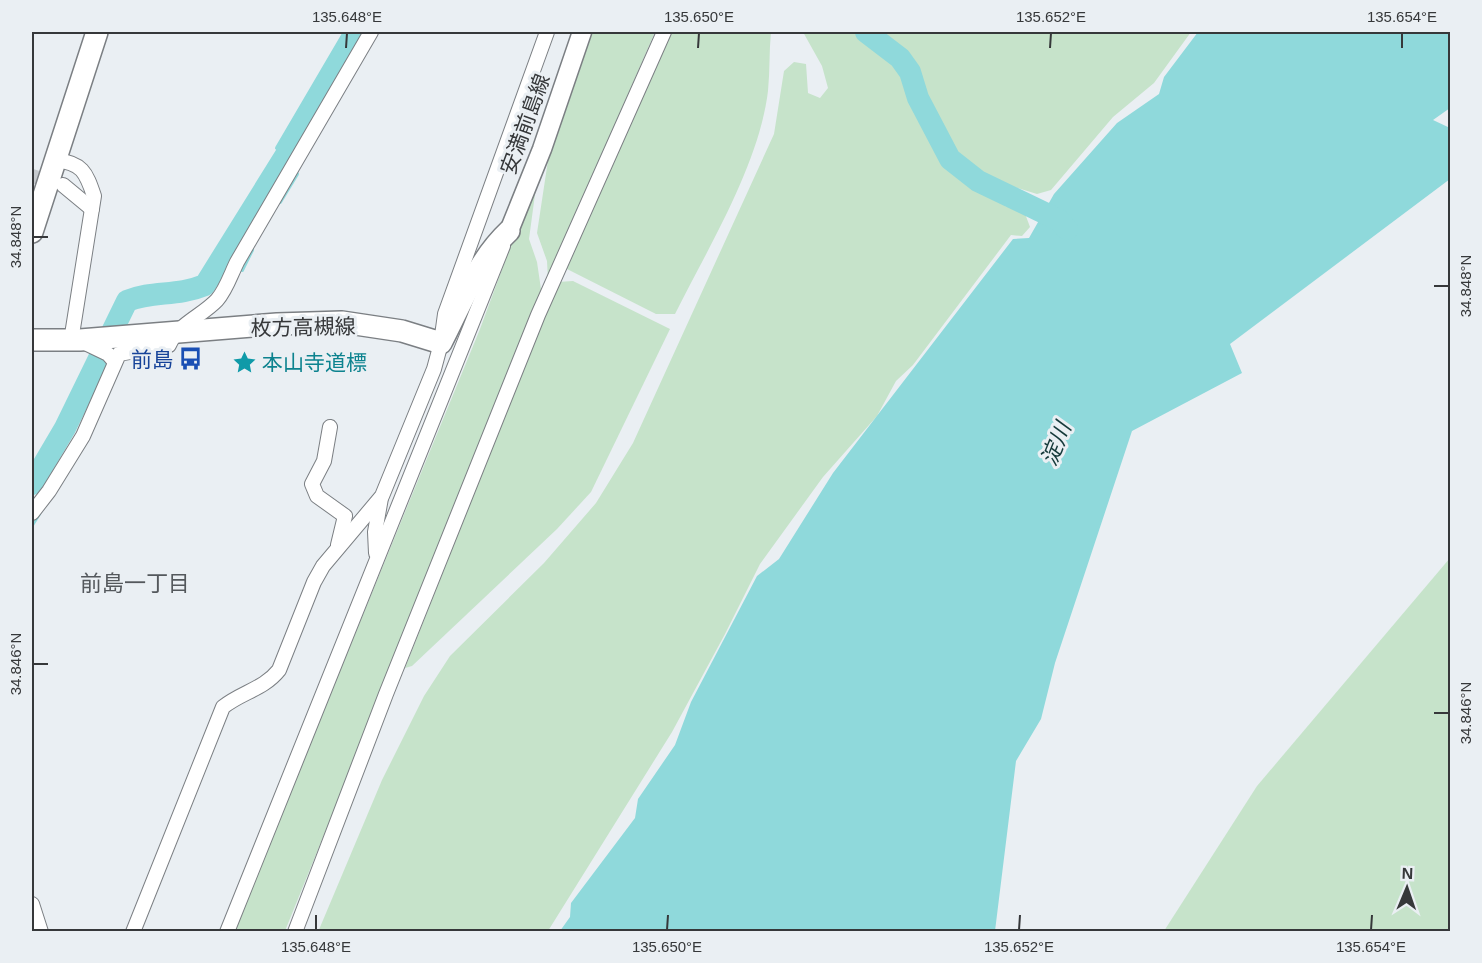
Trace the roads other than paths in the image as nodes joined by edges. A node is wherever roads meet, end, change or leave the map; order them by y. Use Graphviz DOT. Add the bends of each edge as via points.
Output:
graph roads {
  1 [pos="98,32"];
  2 [pos="371,32"];
  3 [pos="547,32"];
  4 [pos="582,32"];
  5 [pos="664,32"];
  6 [pos="56,160"];
  7 [pos="63,186"];
  8 [pos="92,209"];
  9 [pos="508,231"];
  10 [pos="32,232"];
  11 [pos="174,333"];
  12 [pos="32,340"];
  13 [pos="75,340"];
  14 [pos="441,343"];
  15 [pos="114,361"];
  16 [pos="330,427"];
  17 [pos="382,496"];
  18 [pos="32,513"];
  19 [pos="337,550"];
  20 [pos="376,558"];
  21 [pos="32,904"];
  22 [pos="37,928"];
  23 [pos="133,932"];
  24 [pos="227,932"];
  25 [pos="295,932"];
  1 -- 6 [label="main road"];
  2 -- 11 [label="street" via="220,297"];
  3 -- 14 [label="street" via="445,314"];
  4 -- 9 [label="main road, 安満前島線" via="542,149"];
  5 -- 25 [label="street" via="538,315"];
  6 -- 8 [label="street" via="73,162 87,175 94,196"];
  6 -- 10 [label="main road"];
  7 -- 8 [label="street"];
  8 -- 13 [label="street"];
  9 -- 14 [label="main road" via="477,273"];
  9 -- 20 [label="street"];
  11 -- 13 [label="main road, 枚方高槻線"];
  11 -- 14 [label="main road, 枚方高槻線" via="342,322 402,331"];
  11 -- 15 [label="street" via="165,347 128,350"];
  12 -- 13 [label="main road, 枚方高槻線"];
  13 -- 15 [label="street" via="108,354"];
  14 -- 17 [label="street"];
  15 -- 18 [label="street" via="82,436 50,491"];
  16 -- 19 [label="street" via="324,461 312,484 317,496 345,516"];
  17 -- 19 [label="street"];
  17 -- 20 [label="street" via="375,532"];
  19 -- 23 [label="street" via="314,582 279,670 270,681 223,707"];
  20 -- 24 [label="street"];
  21 -- 22 [label="street"];
}
